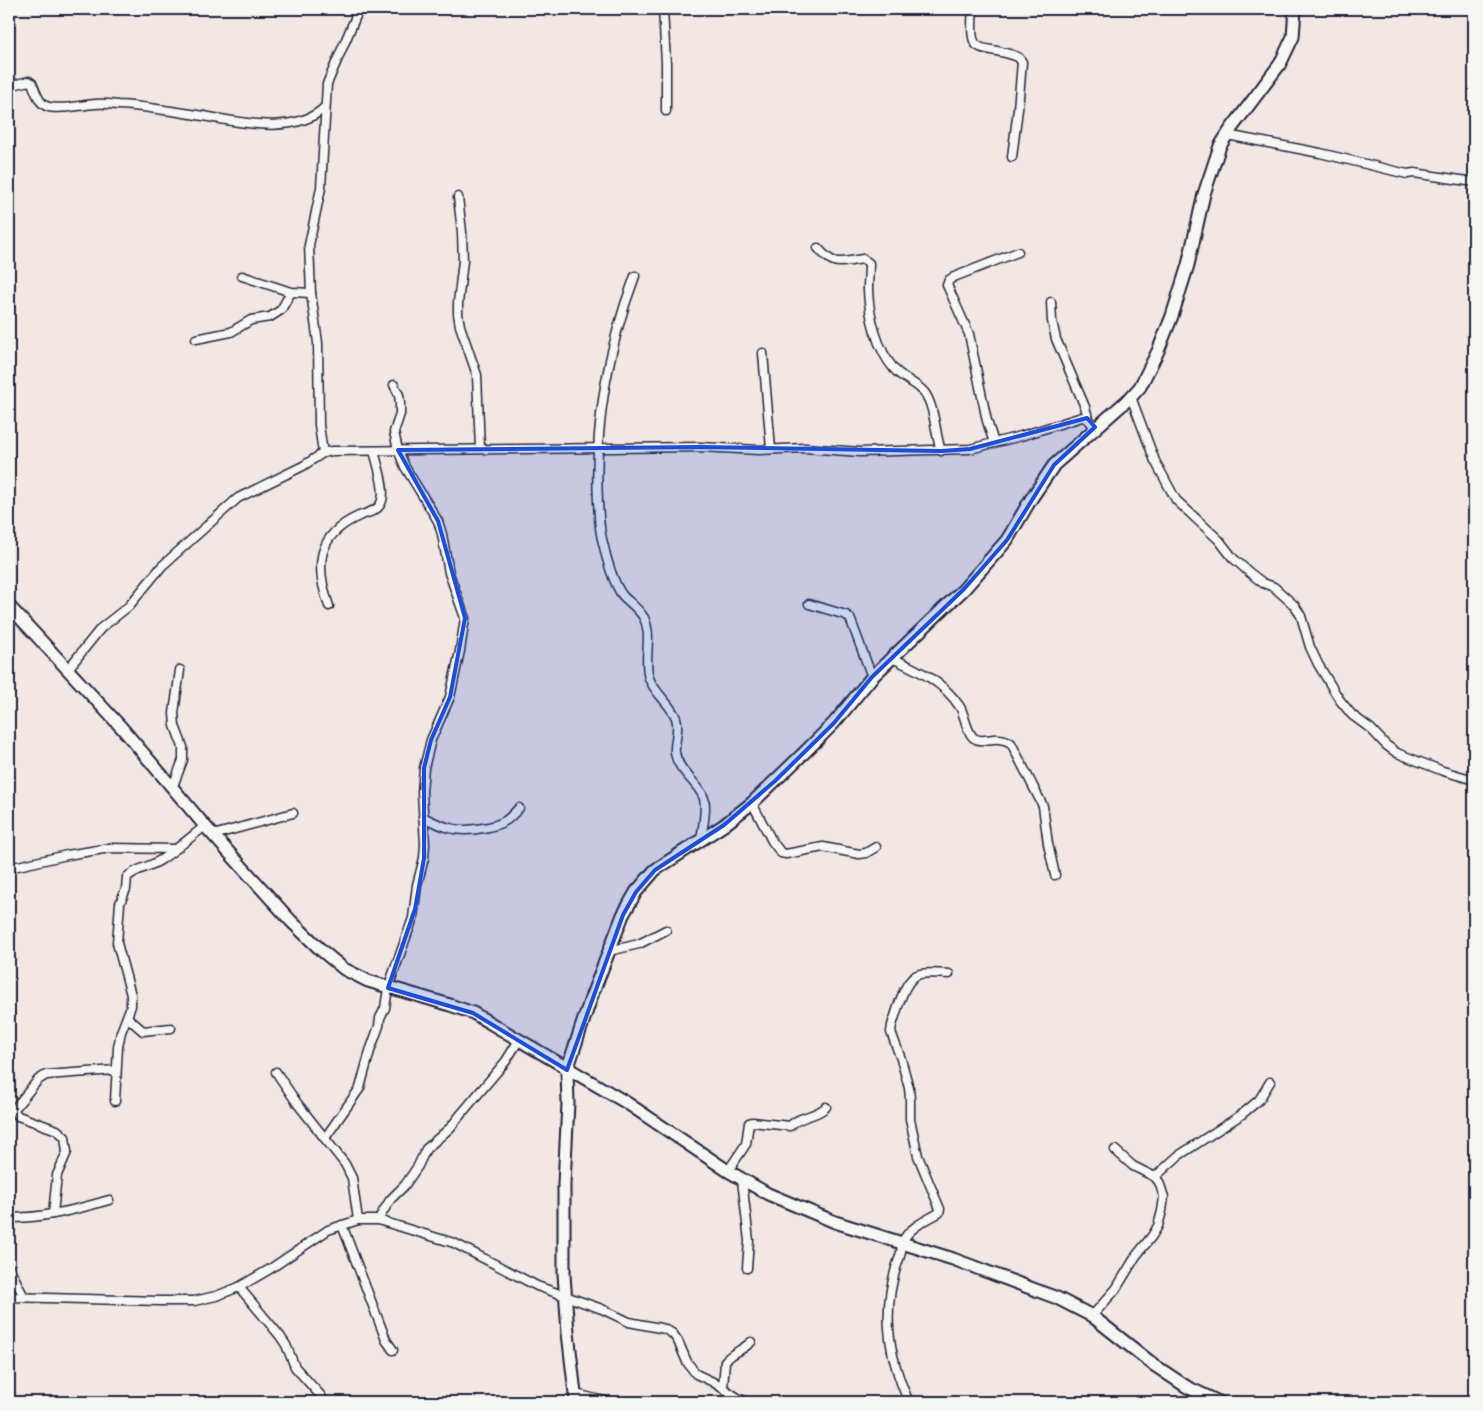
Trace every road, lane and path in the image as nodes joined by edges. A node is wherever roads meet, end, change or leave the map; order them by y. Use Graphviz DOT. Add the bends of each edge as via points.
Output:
graph roads {
  1 [pos="359,9"];
  2 [pos="663,9"];
  3 [pos="973,9"];
  4 [pos="1295,9"];
  5 [pos="9,86"];
  6 [pos="325,107"];
  7 [pos="666,110"];
  8 [pos="1227,135"];
  9 [pos="1012,157"];
  10 [pos="1474,182"];
  11 [pos="458,197"];
  12 [pos="818,248"];
  13 [pos="1018,252"];
  14 [pos="242,276"];
  15 [pos="636,276"];
  16 [pos="291,292"];
  17 [pos="311,293"];
  18 [pos="1051,302"];
  19 [pos="196,339"];
  20 [pos="763,353"];
  21 [pos="394,385"];
  22 [pos="1131,397"];
  23 [pos="1086,418"];
  24 [pos="1095,427"];
  25 [pos="994,443"];
  26 [pos="599,448"];
  27 [pos="480,449"];
  28 [pos="771,449"];
  29 [pos="374,450"];
  30 [pos="398,450"];
  31 [pos="941,451"];
  32 [pos="323,453"];
  33 [pos="809,604"];
  34 [pos="9,606"];
  35 [pos="329,606"];
  36 [pos="892,658"];
  37 [pos="68,669"];
  38 [pos="180,670"];
  39 [pos="872,677"];
  40 [pos="1474,780"];
  41 [pos="173,786"];
  42 [pos="752,802"];
  43 [pos="519,808"];
  44 [pos="293,813"];
  45 [pos="423,817"];
  46 [pos="209,830"];
  47 [pos="701,841"];
  48 [pos="876,847"];
  49 [pos="174,849"];
  50 [pos="9,868"];
  51 [pos="1055,875"];
  52 [pos="666,930"];
  53 [pos="609,951"];
  54 [pos="949,974"];
  55 [pos="388,988"];
  56 [pos="128,1018"];
  57 [pos="171,1028"];
  58 [pos="519,1040"];
  59 [pos="116,1070"];
  60 [pos="567,1070"];
  61 [pos="276,1072"];
  62 [pos="1270,1082"];
  63 [pos="115,1101"];
  64 [pos="826,1106"];
  65 [pos="325,1138"];
  66 [pos="1115,1150"];
  67 [pos="728,1171"];
  68 [pos="1155,1177"];
  69 [pos="742,1180"];
  70 [pos="109,1200"];
  71 [pos="53,1214"];
  72 [pos="9,1218"];
  73 [pos="358,1220"];
  74 [pos="378,1220"];
  75 [pos="342,1225"];
  76 [pos="902,1243"];
  77 [pos="9,1267"];
  78 [pos="748,1268"];
  79 [pos="239,1287"];
  80 [pos="564,1296"];
  81 [pos="9,1297"];
  82 [pos="24,1297"];
  83 [pos="1092,1316"];
  84 [pos="751,1342"];
  85 [pos="393,1350"];
  86 [pos="723,1388"];
  87 [pos="575,1398"];
  88 [pos="323,1402"];
  89 [pos="609,1402"];
  90 [pos="748,1402"];
  91 [pos="909,1402"];
  92 [pos="1218,1402"];
  1 -- 6 [label="street" via="327,84"];
  2 -- 7 [label="street"];
  3 -- 9 [label="street" via="973,42 978,47 1018,57 1022,62"];
  4 -- 8 [label="street" via="1293,37 1280,64"];
  5 -- 6 [label="street" via="29,81 48,107 97,103 242,123 305,120"];
  6 -- 17 [label="street" via="321,188 309,246"];
  8 -- 10 [label="street" via="1407,174 1414,172"];
  8 -- 22 [label="street" via="1220,146 1204,194 1188,265 1172,316 1140,387"];
  11 -- 27 [label="street" via="464,261 458,314 477,375"];
  12 -- 31 [label="street" via="826,258 835,262 864,259 869,264 868,290 874,330 893,367 924,392 929,400"];
  13 -- 25 [label="street" via="954,277 947,285 967,326"];
  14 -- 16 [label="street"];
  15 -- 26 [label="street" via="609,368"];
  16 -- 17 [label="street"];
  16 -- 19 [label="street" via="281,310 270,317 251,320 230,332"];
  17 -- 32 [label="street" via="318,344 319,425"];
  18 -- 23 [label="street" via="1056,339 1085,407"];
  20 -- 28 [label="street"];
  21 -- 30 [label="street" via="400,403 394,432"];
  22 -- 24 [label="street"];
  22 -- 40 [label="street" via="1155,461 1176,500 1219,540 1233,558 1295,606 1318,664 1352,716 1397,753 1443,772"];
  23 -- 24 [label="street"];
  23 -- 25 [label="street" via="1074,418"];
  24 -- 36 [label="street" via="1054,465 1007,540 964,589"];
  25 -- 31 [label="street"];
  26 -- 27 [label="street"];
  26 -- 28 [label="street"];
  26 -- 47 [label="street" via="602,542 622,594 645,620 649,639 649,677 676,718 675,753 704,798"];
  27 -- 30 [label="street"];
  28 -- 31 [label="street"];
  29 -- 30 [label="street"];
  29 -- 32 [label="street"];
  29 -- 35 [label="street" via="382,489 381,504 376,510 344,523 327,540 320,574"];
  30 -- 45 [label="street" via="413,482 438,521 449,573 465,618 450,697 428,752 422,792"];
  32 -- 37 [label="street" via="238,498 162,566 130,606 101,628"];
  33 -- 39 [label="street" via="850,618"];
  34 -- 37 [label="street"];
  36 -- 39 [label="street"];
  36 -- 51 [label="street" via="926,674 942,688 960,707 972,738 1003,738 1011,743 1043,806"];
  37 -- 41 [label="street"];
  38 -- 41 [label="street" via="174,713 183,760"];
  39 -- 42 [label="street" via="834,723"];
  41 -- 46 [label="street"];
  42 -- 47 [label="street"];
  42 -- 48 [label="street" via="781,853 823,847 860,854"];
  43 -- 45 [label="street" via="499,824 468,831 442,826"];
  44 -- 46 [label="street"];
  45 -- 55 [label="street" via="424,858 414,914"];
  46 -- 49 [label="street"];
  46 -- 55 [label="street" via="321,950 344,969"];
  47 -- 53 [label="street" via="655,870 636,892 623,914"];
  49 -- 50 [label="street" via="110,848"];
  49 -- 56 [label="street" via="162,860 127,877 120,903 117,943 131,995"];
  52 -- 53 [label="street" via="639,944"];
  53 -- 60 [label="street"];
  54 -- 76 [label="street" via="921,974 911,978 892,1026 891,1032 909,1088 910,1118 918,1156 940,1209 939,1213 916,1227"];
  55 -- 58 [label="street" via="474,1013"];
  55 -- 65 [label="street" via="385,1008 360,1088"];
  56 -- 57 [label="street" via="144,1031"];
  56 -- 59 [label="street" via="122,1032"];
  58 -- 60 [label="street"];
  58 -- 74 [label="street" via="506,1061 462,1114 426,1149 418,1166"];
  59 -- 63 [label="street"];
  59 -- 71 [label="street" via="46,1075 15,1108 18,1116 57,1130 65,1138 67,1152 56,1176"];
  60 -- 67 [label="street" via="626,1104"];
  60 -- 80 [label="street"];
  61 -- 65 [label="street"];
  62 -- 68 [label="street" via="1259,1100 1178,1156"];
  64 -- 67 [label="street" via="820,1113 796,1120 787,1127 752,1122 746,1144"];
  65 -- 73 [label="street" via="346,1164 352,1178"];
  66 -- 68 [label="street" via="1133,1166"];
  67 -- 69 [label="street"];
  68 -- 83 [label="street" via="1164,1197 1158,1226 1116,1289"];
  69 -- 76 [label="street" via="836,1222"];
  69 -- 78 [label="street" via="749,1241"];
  70 -- 71 [label="street"];
  71 -- 72 [label="street"];
  73 -- 74 [label="street"];
  73 -- 75 [label="street"];
  74 -- 80 [label="street" via="454,1243 537,1286"];
  75 -- 79 [label="street" via="328,1230"];
  75 -- 85 [label="street" via="386,1340"];
  76 -- 83 [label="street" via="1057,1298"];
  76 -- 91 [label="street" via="892,1277 888,1320 891,1351"];
  77 -- 82 [label="street"];
  79 -- 82 [label="street" via="194,1301"];
  79 -- 88 [label="street" via="280,1336 295,1367"];
  80 -- 86 [label="street" via="629,1322 665,1329 678,1340 691,1369"];
  80 -- 87 [label="street"];
  81 -- 82 [label="street"];
  83 -- 92 [label="street" via="1163,1371"];
  84 -- 86 [label="street" via="726,1358"];
  86 -- 90 [label="street"];
  87 -- 89 [label="street"];
}
